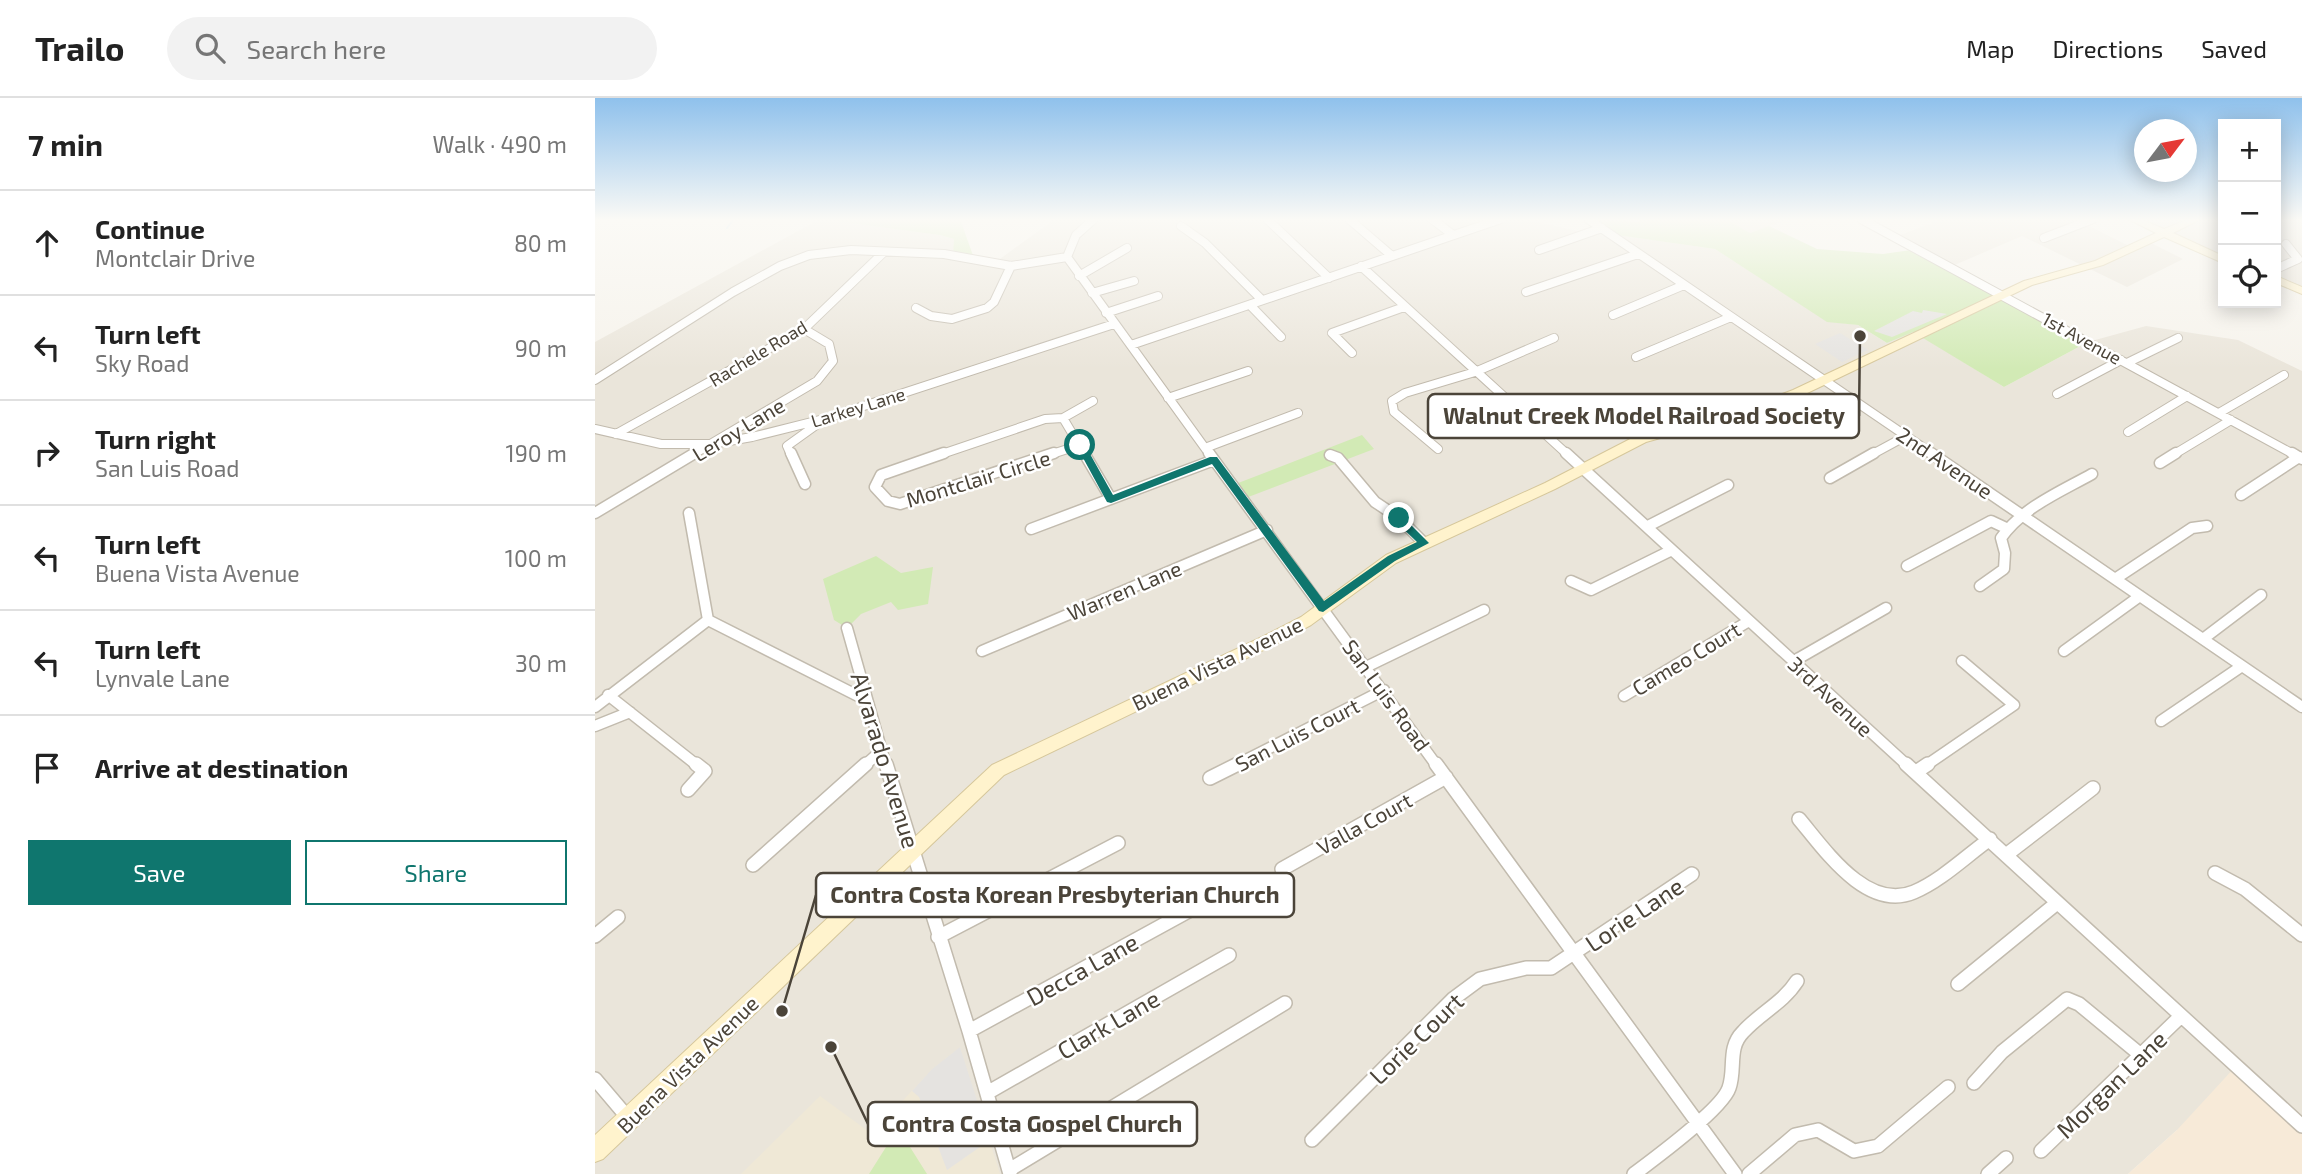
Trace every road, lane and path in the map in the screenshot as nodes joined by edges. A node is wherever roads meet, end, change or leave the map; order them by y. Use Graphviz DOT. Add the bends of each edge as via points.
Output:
graph roads {
  1 [pos="774,269"];
  2 [pos="866,269"];
  3 [pos="1009,269"];
  4 [pos="1075,269"];
  5 [pos="1091,269"];
  6 [pos="1231,269"];
  7 [pos="1320,269"];
  8 [pos="1352,269"];
  9 [pos="1364,269"];
  10 [pos="1594,269"];
  11 [pos="1662,269"];
  12 [pos="1954,269"];
  13 [pos="2077,269"];
  14 [pos="1079,276"];
  15 [pos="1329,278"];
  16 [pos="1133,281"];
  17 [pos="2281,282"];
  18 [pos="1685,285"];
  19 [pos="2281,287"];
  20 [pos="1526,292"];
  21 [pos="1092,293"];
  22 [pos="2302,294"];
  23 [pos="2002,295"];
  24 [pos="1158,296"];
  25 [pos="1262,300"];
  26 [pos="1250,305"];
  27 [pos="1404,307"];
  28 [pos="916,308"];
  29 [pos="1106,313"];
  30 [pos="1613,315"];
  31 [pos="1731,317"];
  32 [pos="1114,324"];
  33 [pos="804,329"];
  34 [pos="1281,337"];
  35 [pos="1555,338"];
  36 [pos="2178,338"];
  37 [pos="1131,345"];
  38 [pos="1352,353"];
  39 [pos="1636,356"];
  40 [pos="2124,361"];
  41 [pos="1248,371"];
  42 [pos="1475,372"];
  43 [pos="2284,375"];
  44 [pos="595,380"];
  45 [pos="1824,380"];
  46 [pos="2057,394"];
  47 [pos="2187,396"];
  48 [pos="1168,398"];
  49 [pos="1093,401"];
  50 [pos="1298,413"];
  51 [pos="2219,413"];
  52 [pos="1063,418"];
  53 [pos="824,419"];
  54 [pos="2231,420"];
  55 [pos="595,429"];
  56 [pos="2128,432"];
  57 [pos="617,434"];
  58 [pos="1906,436"];
  59 [pos="712,444"];
  60 [pos="1080,445"];
  61 [pos="1205,448"];
  62 [pos="1438,449"];
  63 [pos="1330,455"];
  64 [pos="2301,458"];
  65 [pos="1214,460"];
  66 [pos="2160,463"];
  67 [pos="1584,469"];
  68 [pos="2092,474"];
  69 [pos="1830,478"];
  70 [pos="805,484"];
  71 [pos="1728,485"];
  72 [pos="2241,495"];
  73 [pos="1111,499"];
  74 [pos="595,513"];
  75 [pos="689,513"];
  76 [pos="2022,515"];
  77 [pos="1648,526"];
  78 [pos="2207,526"];
  79 [pos="2007,528"];
  80 [pos="1031,529"];
  81 [pos="1267,530"];
  82 [pos="1424,543"];
  83 [pos="1672,550"];
  84 [pos="1907,566"];
  85 [pos="2115,579"];
  86 [pos="1571,581"];
  87 [pos="1980,586"];
  88 [pos="2260,595"];
  89 [pos="2140,596"];
  90 [pos="1323,608"];
  91 [pos="1886,608"];
  92 [pos="1484,610"];
  93 [pos="708,620"];
  94 [pos="1749,621"];
  95 [pos="847,628"];
  96 [pos="2203,639"];
  97 [pos="982,651"];
  98 [pos="2064,651"];
  99 [pos="1794,661"];
  100 [pos="1962,661"];
  101 [pos="2242,666"];
  102 [pos="1366,667"];
  103 [pos="1384,690"];
  104 [pos="608,695"];
  105 [pos="1624,696"];
  106 [pos="866,700"];
  107 [pos="2299,701"];
  108 [pos="595,707"];
  109 [pos="630,712"];
  110 [pos="2161,721"];
  111 [pos="595,726"];
  112 [pos="882,750"];
  113 [pos="1916,772"];
  114 [pos="1446,777"];
  115 [pos="1210,778"];
  116 [pos="2093,788"];
  117 [pos="688,790"];
  118 [pos="1799,820"];
  119 [pos="1990,839"];
  120 [pos="1118,843"];
  121 [pos="913,848"];
  122 [pos="2006,855"];
  123 [pos="753,864"];
  124 [pos="1282,869"];
  125 [pos="2215,873"];
  126 [pos="1692,874"];
  127 [pos="2057,903"];
  128 [pos="1194,908"];
  129 [pos="618,917"];
  130 [pos="2302,935"];
  131 [pos="595,936"];
  132 [pos="938,937"];
  133 [pos="1575,953"];
  134 [pos="1229,955"];
  135 [pos="1797,981"];
  136 [pos="1958,984"];
  137 [pos="1285,1003"];
  138 [pos="2181,1016"];
  139 [pos="969,1031"];
  140 [pos="2142,1056"];
  141 [pos="595,1079"];
  142 [pos="1974,1083"];
  143 [pos="1948,1087"];
  144 [pos="988,1093"];
  145 [pos="629,1119"];
  146 [pos="1697,1122"];
  147 [pos="2302,1126"];
  148 [pos="1311,1140"];
  149 [pos="595,1151"];
  150 [pos="2041,1152"];
  151 [pos="2006,1158"];
  152 [pos="1010,1172"];
  153 [pos="1635,1174"];
  154 [pos="1735,1174"];
  155 [pos="1749,1174"];
  156 [pos="1988,1174"];
  1 -- 44 [label="street"];
  2 -- 33 [label="street, Rachele Road"];
  3 -- 28 [label="street" via="987,308 952,319"];
  4 -- 14 [label="street, San Luis Road"];
  5 -- 14 [label="street"];
  6 -- 25 [label="street"];
  7 -- 15 [label="street"];
  8 -- 15 [label="street"];
  9 -- 27 [label="street, 3rd Avenue"];
  10 -- 20 [label="street"];
  11 -- 18 [label="street, 2nd Avenue"];
  12 -- 23 [label="street, 1st Avenue"];
  13 -- 23 [label="street, Buena Vista Avenue" via="2043,277"];
  14 -- 21 [label="street, San Luis Road"];
  15 -- 25 [label="street"];
  16 -- 21 [label="street"];
  17 -- 22 [label="street"];
  18 -- 30 [label="street"];
  18 -- 31 [label="street, 2nd Avenue"];
  19 -- 22 [label="street"];
  21 -- 29 [label="street, San Luis Road"];
  23 -- 40 [label="street, 1st Avenue"];
  23 -- 45 [label="street, Buena Vista Avenue"];
  24 -- 29 [label="street"];
  25 -- 26 [label="street"];
  26 -- 34 [label="street"];
  26 -- 37 [label="street"];
  27 -- 38 [label="street" via="1332,333"];
  27 -- 42 [label="street, 3rd Avenue"];
  29 -- 32 [label="street, San Luis Road"];
  31 -- 39 [label="street"];
  31 -- 45 [label="street, 2nd Avenue"];
  32 -- 37 [label="street, San Luis Road"];
  32 -- 53 [label="street, Larkey Lane"];
  33 -- 57 [label="street, Rachele Road"];
  33 -- 59 [label="street, Leroy Lane" via="829,344 833,360 817,381"];
  35 -- 42 [label="street"];
  36 -- 40 [label="street"];
  37 -- 48 [label="street, San Luis Road"];
  40 -- 46 [label="street"];
  40 -- 47 [label="street, 1st Avenue"];
  41 -- 48 [label="street"];
  42 -- 62 [label="street" via="1392,401 1394,412"];
  42 -- 67 [label="street, 3rd Avenue"];
  43 -- 51 [label="street"];
  45 -- 58 [label="street, 2nd Avenue"];
  45 -- 67 [label="street, Buena Vista Avenue" via="1768,404 1640,439"];
  47 -- 51 [label="street, 1st Avenue"];
  47 -- 56 [label="street"];
  48 -- 61 [label="street, San Luis Road"];
  49 -- 52 [label="street"];
  50 -- 61 [label="street"];
  51 -- 54 [label="street, 1st Avenue"];
  52 -- 60 [label="street"];
  52 -- 60 [label="street, Montclair Circle" via="1045,419 881,475 875,487 900,504"];
  53 -- 59 [label="street, Larkey Lane"];
  53 -- 70 [label="street" via="787,446"];
  54 -- 64 [label="street, 1st Avenue"];
  54 -- 66 [label="street"];
  55 -- 57 [label="street, Larkey Lane"];
  57 -- 59 [label="street, Larkey Lane" via="661,444"];
  58 -- 69 [label="street"];
  58 -- 76 [label="street, 2nd Avenue"];
  59 -- 74 [label="street, Leroy Lane"];
  60 -- 73 [label="street"];
  61 -- 65 [label="street, San Luis Road"];
  63 -- 82 [label="street" via="1338,458 1375,502"];
  64 -- 72 [label="street"];
  65 -- 73 [label="street"];
  65 -- 81 [label="street, San Luis Road"];
  67 -- 77 [label="street, 3rd Avenue"];
  67 -- 82 [label="street, Buena Vista Avenue"];
  68 -- 76 [label="street"];
  71 -- 77 [label="street"];
  73 -- 80 [label="street"];
  75 -- 93 [label="street"];
  76 -- 79 [label="street"];
  76 -- 85 [label="street, 2nd Avenue"];
  77 -- 83 [label="street, 3rd Avenue"];
  78 -- 85 [label="street" via="2192,528"];
  79 -- 84 [label="street" via="1991,521"];
  79 -- 87 [label="street" via="2001,538 2004,569"];
  81 -- 90 [label="street, San Luis Road"];
  81 -- 97 [label="street, Warren Lane"];
  82 -- 90 [label="street, Buena Vista Avenue" via="1391,559"];
  83 -- 86 [label="street" via="1591,590"];
  83 -- 94 [label="street, 3rd Avenue"];
  85 -- 89 [label="street, 2nd Avenue"];
  88 -- 96 [label="street"];
  89 -- 96 [label="street, 2nd Avenue"];
  89 -- 98 [label="street"];
  90 -- 102 [label="street, San Luis Road"];
  90 -- 121 [label="street, Buena Vista Avenue" via="1270,640 997,770"];
  91 -- 99 [label="street"];
  92 -- 102 [label="street"];
  93 -- 104 [label="street"];
  93 -- 106 [label="street"];
  94 -- 99 [label="street, 3rd Avenue"];
  94 -- 105 [label="street, Cameo Court"];
  95 -- 106 [label="street, Alvarado Avenue"];
  96 -- 101 [label="street, 2nd Avenue"];
  99 -- 113 [label="street, 3rd Avenue"];
  100 -- 113 [label="street" via="2014,705"];
  101 -- 107 [label="street, 2nd Avenue"];
  101 -- 110 [label="street"];
  102 -- 103 [label="street, San Luis Road"];
  103 -- 114 [label="street, San Luis Road"];
  103 -- 115 [label="street, San Luis Court"];
  104 -- 108 [label="street"];
  104 -- 109 [label="street"];
  106 -- 112 [label="street, Alvarado Avenue"];
  109 -- 111 [label="street"];
  109 -- 117 [label="street" via="705,771"];
  112 -- 121 [label="street, Alvarado Avenue"];
  112 -- 123 [label="street"];
  113 -- 119 [label="street, 3rd Avenue"];
  114 -- 124 [label="street, Valla Court"];
  114 -- 133 [label="street, San Luis Road"];
  116 -- 122 [label="street"];
  118 -- 119 [label="street" via="1847,872 1876,894 1893,898 1913,893"];
  119 -- 122 [label="street, 3rd Avenue"];
  120 -- 132 [label="street"];
  121 -- 132 [label="street, Alvarado Avenue"];
  121 -- 145 [label="street, Buena Vista Avenue"];
  122 -- 127 [label="street, 3rd Avenue"];
  125 -- 130 [label="street" via="2245,888"];
  126 -- 133 [label="street, Lorie Lane"];
  127 -- 136 [label="street"];
  127 -- 138 [label="street, 3rd Avenue"];
  128 -- 139 [label="street, Decca Lane"];
  129 -- 131 [label="street"];
  132 -- 139 [label="street, Alvarado Avenue"];
  133 -- 146 [label="street, San Luis Road"];
  133 -- 148 [label="street, Lorie Court" via="1551,968 1526,968 1481,979 1453,999"];
  134 -- 144 [label="street, Clark Lane"];
  135 -- 146 [label="street" via="1741,1033 1732,1051 1728,1088"];
  137 -- 152 [label="street"];
  138 -- 140 [label="street, Morgan Lane"];
  138 -- 147 [label="street, 3rd Avenue"];
  139 -- 144 [label="street, Alvarado Avenue"];
  140 -- 142 [label="street" via="2067,999 2002,1052"];
  140 -- 150 [label="street, Morgan Lane"];
  141 -- 145 [label="street"];
  143 -- 155 [label="street" via="1878,1146 1854,1152 1818,1130 1795,1135"];
  144 -- 152 [label="street, Alvarado Avenue"];
  145 -- 149 [label="street, Buena Vista Avenue"];
  146 -- 153 [label="street"];
  146 -- 154 [label="street, San Luis Road"];
  151 -- 156 [label="street"];
}
